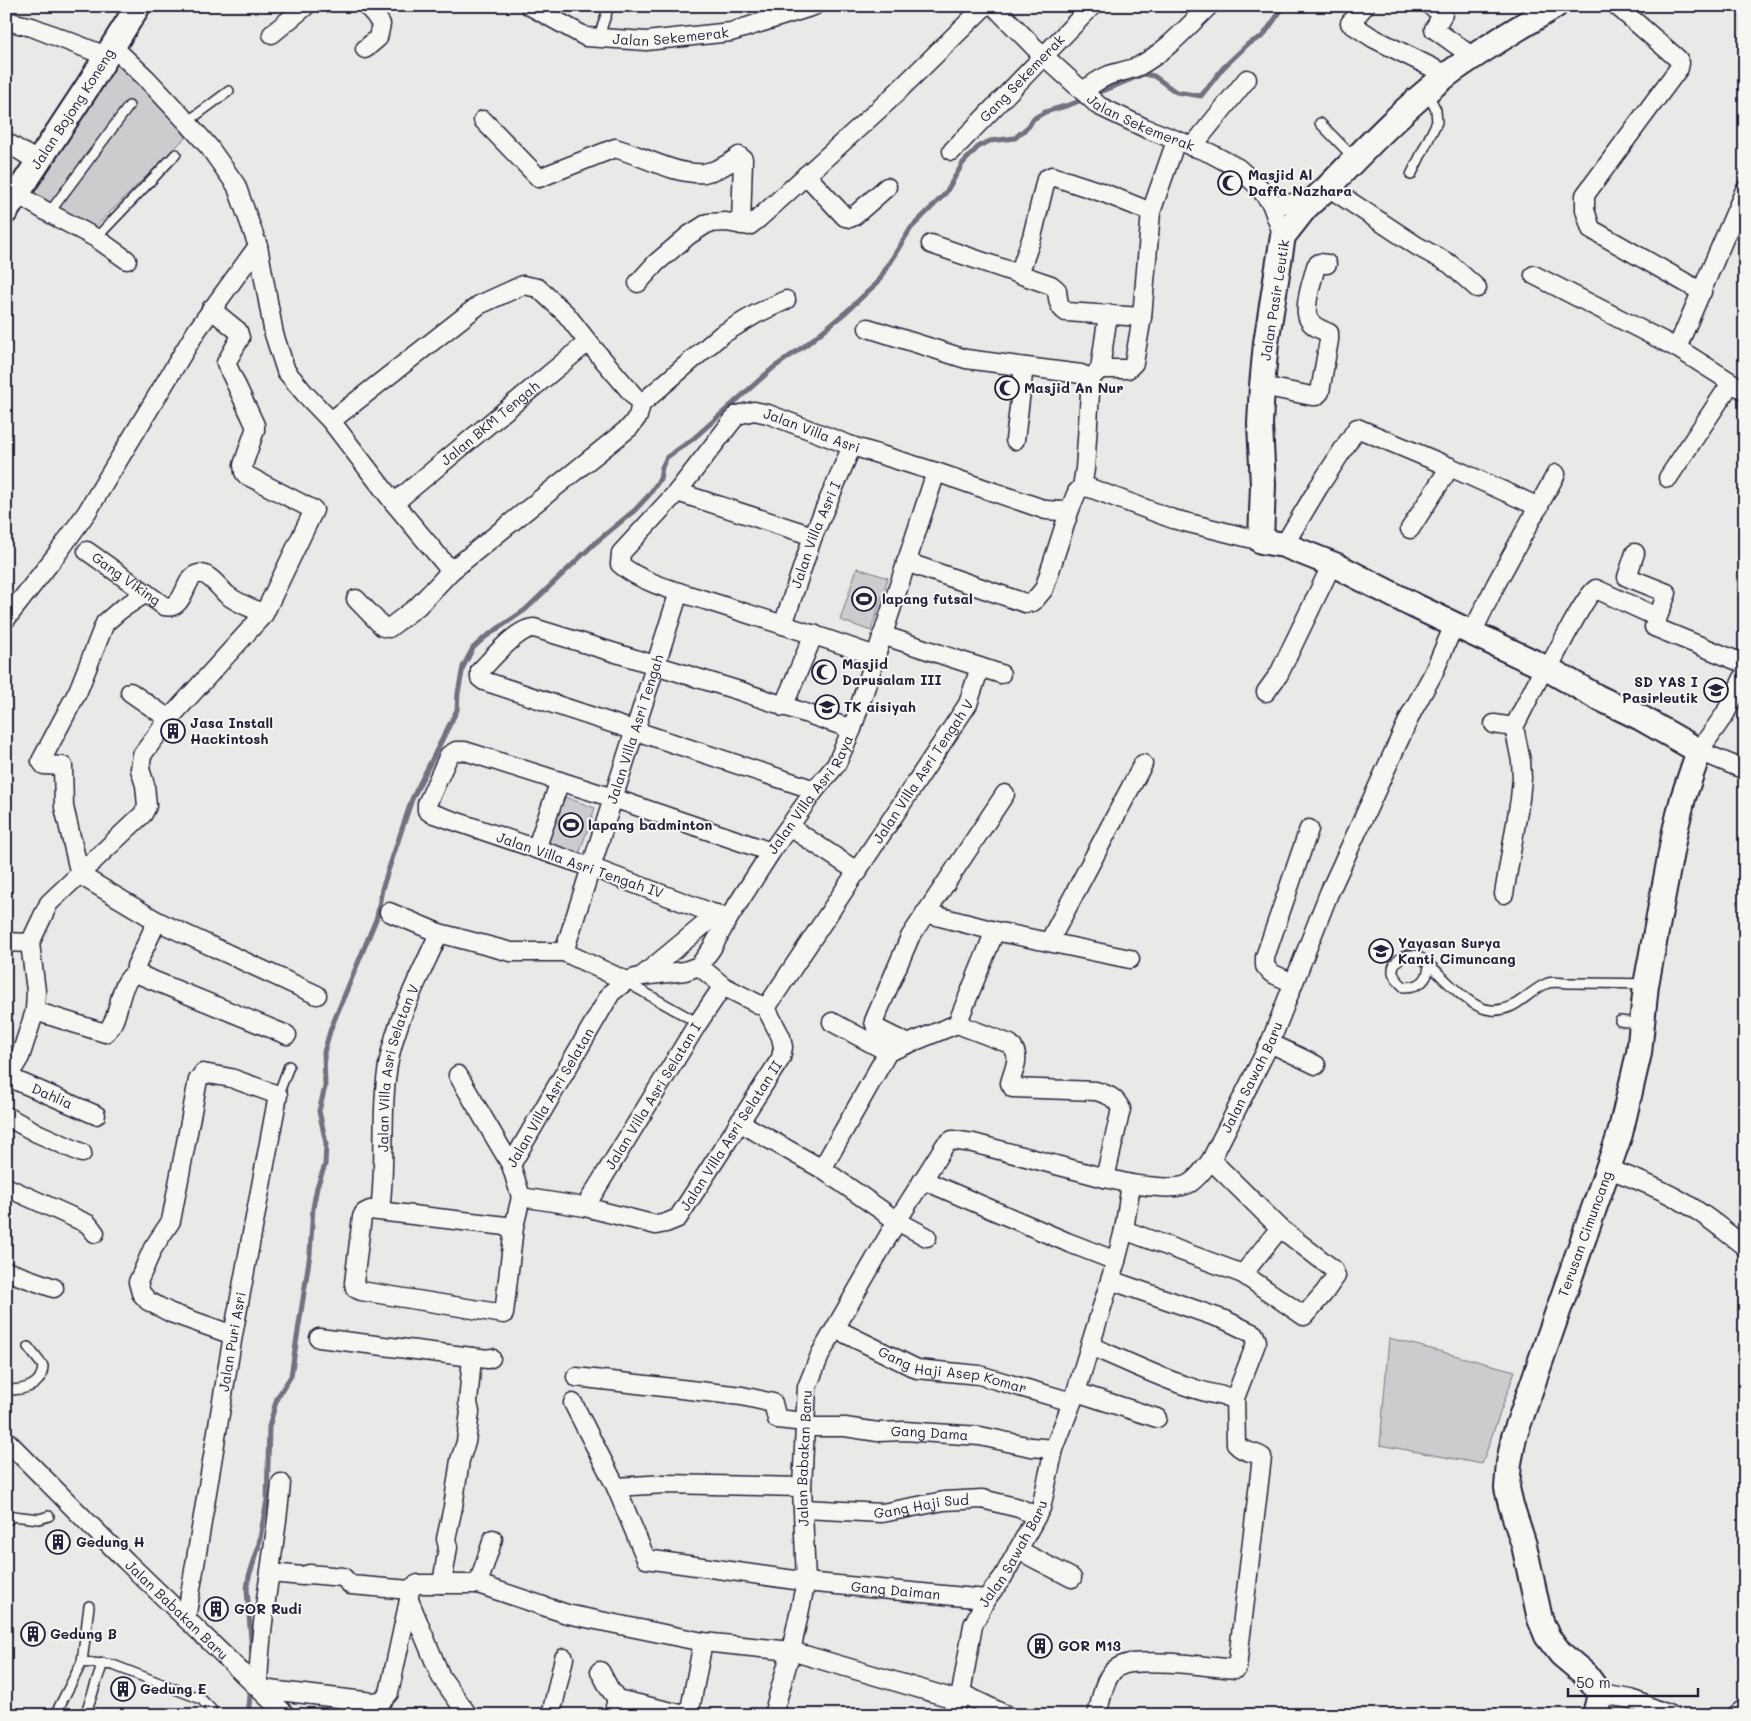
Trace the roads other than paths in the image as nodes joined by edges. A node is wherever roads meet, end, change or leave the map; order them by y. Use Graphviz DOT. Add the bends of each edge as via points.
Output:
graph roads {
  1 [pos="138,6"];
  2 [pos="306,6"];
  3 [pos="367,6"];
  4 [pos="609,6"];
  5 [pos="814,6"];
  6 [pos="985,6"];
  7 [pos="994,6"];
  8 [pos="1092,6"];
  9 [pos="1209,6"];
  10 [pos="1365,6"];
  11 [pos="1432,6"];
  12 [pos="1555,6"];
  13 [pos="1617,6"];
  14 [pos="536,8"];
  15 [pos="787,10"];
  16 [pos="6,21"];
  17 [pos="272,34"];
  18 [pos="598,39"];
  19 [pos="365,49"];
  20 [pos="109,51"];
  21 [pos="1044,57"];
  22 [pos="1473,57"];
  23 [pos="1447,75"];
  24 [pos="1247,78"];
  25 [pos="229,91"];
  26 [pos="1427,92"];
  27 [pos="1090,97"];
  28 [pos="129,106"];
  29 [pos="483,120"];
  30 [pos="187,122"];
  31 [pos="1320,123"];
  32 [pos="1176,141"];
  33 [pos="6,142"];
  34 [pos="1192,147"];
  35 [pos="952,151"];
  36 [pos="176,154"];
  37 [pos="1355,159"];
  38 [pos="38,161"];
  39 [pos="806,175"];
  40 [pos="1411,175"];
  41 [pos="887,187"];
  42 [pos="1745,190"];
  43 [pos="1322,192"];
  44 [pos="12,202"];
  45 [pos="1271,203"];
  46 [pos="1152,212"];
  47 [pos="49,214"];
  48 [pos="741,225"];
  49 [pos="1283,236"];
  50 [pos="96,238"];
  51 [pos="931,244"];
  52 [pos="258,246"];
  53 [pos="127,260"];
  54 [pos="1327,264"];
  55 [pos="1019,274"];
  56 [pos="1534,275"];
  57 [pos="638,283"];
  58 [pos="1477,288"];
  59 [pos="1702,292"];
  60 [pos="786,300"];
  61 [pos="211,310"];
  62 [pos="1108,314"];
  63 [pos="1142,318"];
  64 [pos="868,328"];
  65 [pos="588,342"];
  66 [pos="1676,348"];
  67 [pos="1024,367"];
  68 [pos="1096,374"];
  69 [pos="1262,386"];
  70 [pos="1738,387"];
  71 [pos="641,404"];
  72 [pos="331,420"];
  73 [pos="1015,440"];
  74 [pos="852,446"];
  75 [pos="1450,467"];
  76 [pos="936,472"];
  77 [pos="1556,474"];
  78 [pos="1668,478"];
  79 [pos="1082,487"];
  80 [pos="677,492"];
  81 [pos="394,503"];
  82 [pos="1539,507"];
  83 [pos="1070,509"];
  84 [pos="1410,529"];
  85 [pos="813,536"];
  86 [pos="1273,543"];
  87 [pos="87,551"];
  88 [pos="1635,553"];
  89 [pos="906,562"];
  90 [pos="1332,564"];
  91 [pos="451,571"];
  92 [pos="679,592"];
  93 [pos="146,593"];
  94 [pos="356,599"];
  95 [pos="264,614"];
  96 [pos="1657,618"];
  97 [pos="6,619"];
  98 [pos="783,625"];
  99 [pos="1463,629"];
  100 [pos="814,634"];
  101 [pos="882,635"];
  102 [pos="875,656"];
  103 [pos="1745,664"];
  104 [pos="654,666"];
  105 [pos="980,667"];
  106 [pos="1546,668"];
  107 [pos="1001,674"];
  108 [pos="1745,674"];
  109 [pos="130,692"];
  110 [pos="1266,692"];
  111 [pos="783,707"];
  112 [pos="170,719"];
  113 [pos="1494,724"];
  114 [pos="1514,728"];
  115 [pos="852,729"];
  116 [pos="634,731"];
  117 [pos="1700,751"];
  118 [pos="1142,764"];
  119 [pos="1745,770"];
  120 [pos="560,781"];
  121 [pos="815,790"];
  122 [pos="1005,794"];
  123 [pos="613,798"];
  124 [pos="790,827"];
  125 [pos="1309,829"];
  126 [pos="536,849"];
  127 [pos="772,852"];
  128 [pos="590,867"];
  129 [pos="858,872"];
  130 [pos="80,874"];
  131 [pos="1504,894"];
  132 [pos="389,912"];
  133 [pos="925,913"];
  134 [pos="722,916"];
  135 [pos="157,921"];
  136 [pos="995,931"];
  137 [pos="439,933"];
  138 [pos="6,942"];
  139 [pos="1049,942"];
  140 [pos="30,943"];
  141 [pos="564,952"];
  142 [pos="1130,959"];
  143 [pos="1429,965"];
  144 [pos="699,966"];
  145 [pos="137,972"];
  146 [pos="634,979"];
  147 [pos="1293,983"];
  148 [pos="1646,984"];
  149 [pos="723,986"];
  150 [pos="317,995"];
  151 [pos="766,1008"];
  152 [pos="35,1011"];
  153 [pos="832,1022"];
  154 [pos="698,1023"];
  155 [pos="957,1024"];
  156 [pos="287,1035"];
  157 [pos="908,1044"];
  158 [pos="1270,1044"];
  159 [pos="888,1052"];
  160 [pos="1316,1065"];
  161 [pos="288,1066"];
  162 [pos="458,1075"];
  163 [pos="7,1078"];
  164 [pos="278,1095"];
  165 [pos="96,1115"];
  166 [pos="6,1116"];
  167 [pos="739,1122"];
  168 [pos="82,1153"];
  169 [pos="1211,1160"];
  170 [pos="822,1169"];
  171 [pos="1608,1169"];
  172 [pos="514,1172"];
  173 [pos="1105,1178"];
  174 [pos="923,1180"];
  175 [pos="1131,1184"];
  176 [pos="6,1187"];
  177 [pos="521,1197"];
  178 [pos="553,1202"];
  179 [pos="585,1207"];
  180 [pos="380,1210"];
  181 [pos="897,1222"];
  182 [pos="514,1228"];
  183 [pos="1280,1228"];
  184 [pos="1124,1230"];
  185 [pos="95,1233"];
  186 [pos="927,1237"];
  187 [pos="1745,1247"];
  188 [pos="1116,1261"];
  189 [pos="6,1270"];
  190 [pos="1243,1274"];
  191 [pos="1110,1280"];
  192 [pos="54,1288"];
  193 [pos="836,1329"];
  194 [pos="233,1335"];
  195 [pos="320,1338"];
  196 [pos="1090,1346"];
  197 [pos="28,1348"];
  198 [pos="472,1357"];
  199 [pos="491,1358"];
  200 [pos="576,1377"];
  201 [pos="6,1390"];
  202 [pos="1074,1397"];
  203 [pos="1235,1398"];
  204 [pos="573,1404"];
  205 [pos="1156,1418"];
  206 [pos="805,1425"];
  207 [pos="6,1440"];
  208 [pos="1054,1449"];
  209 [pos="282,1483"];
  210 [pos="616,1487"];
  211 [pos="802,1487"];
  212 [pos="804,1509"];
  213 [pos="49,1516"];
  214 [pos="1036,1516"];
  215 [pos="6,1521"];
  216 [pos="492,1539"];
  217 [pos="1018,1550"];
  218 [pos="270,1573"];
  219 [pos="1072,1578"];
  220 [pos="806,1581"];
  221 [pos="442,1584"];
  222 [pos="478,1584"];
  223 [pos="410,1595"];
  224 [pos="986,1599"];
  225 [pos="89,1606"];
  226 [pos="186,1619"];
  227 [pos="703,1642"];
  228 [pos="790,1651"];
  229 [pos="564,1658"];
  230 [pos="82,1662"];
  231 [pos="103,1663"];
  232 [pos="600,1671"];
  233 [pos="256,1685"];
  234 [pos="956,1704"];
  235 [pos="1598,1704"];
  236 [pos="615,1707"];
  237 [pos="1745,1708"];
  238 [pos="210,1713"];
  239 [pos="54,1715"];
  240 [pos="85,1715"];
  241 [pos="286,1715"];
  242 [pos="468,1715"];
  243 [pos="551,1715"];
  244 [pos="687,1715"];
  245 [pos="773,1715"];
  246 [pos="1006,1715"];
  247 [pos="1097,1715"];
  248 [pos="1670,1715"];
  249 [pos="1736,1715"];
  1 -- 20 [label="street, Jalan Bojong Koneng"];
  2 -- 17 [label="street"];
  3 -- 19 [label="street" via="381,24 378,38"];
  4 -- 18 [label="lane"];
  5 -- 15 [label="street, Jalan Sekemerak"];
  6 -- 39 [label="street" via="887,102"];
  7 -- 21 [label="street, Jalan Sekemerak"];
  8 -- 21 [label="street, Gang Sekemerak"];
  9 -- 27 [label="street" via="1161,53 1136,67 1101,79"];
  10 -- 23 [label="street" via="1350,23"];
  11 -- 22 [label="street" via="1443,14 1434,29"];
  12 -- 22 [label="street, Jalan Pasir Leutik"];
  13 -- 59 [label="street" via="1680,64 1585,196 1585,210 1591,228"];
  14 -- 18 [label="street, Jalan Sekemerak" via="586,37"];
  15 -- 18 [label="street, Jalan Sekemerak" via="731,32 646,41"];
  16 -- 20 [label="street"];
  20 -- 30 [label="street" via="146,78"];
  20 -- 38 [label="street, Jalan Bojong Koneng"];
  21 -- 27 [label="street, Jalan Sekemerak"];
  21 -- 35 [label="street, Gang Sekemerak"];
  22 -- 23 [label="street, Jalan Pasir Leutik"];
  23 -- 26 [label="street, Jalan Pasir Leutik"];
  24 -- 34 [label="street"];
  25 -- 30 [label="lane"];
  26 -- 37 [label="street, Jalan Pasir Leutik"];
  26 -- 40 [label="lane" via="1436,110 1436,122"];
  27 -- 32 [label="street, Jalan Sekemerak"];
  28 -- 47 [label="lane"];
  29 -- 48 [label="street" via="539,178 615,148 660,165 705,173 739,156 743,159"];
  30 -- 52 [label="street" via="236,184"];
  31 -- 37 [label="lane"];
  32 -- 34 [label="street, Jalan Sekemerak"];
  32 -- 46 [label="street"];
  33 -- 38 [label="street"];
  34 -- 45 [label="street, Jalan Sekemerak" via="1238,168"];
  36 -- 50 [label="lane"];
  37 -- 43 [label="street, Jalan Pasir Leutik"];
  38 -- 44 [label="street, Jalan Bojong Koneng"];
  39 -- 41 [label="street" via="846,217 854,216"];
  39 -- 48 [label="street" via="749,226"];
  42 -- 59 [label="street"];
  43 -- 45 [label="street" via="1294,204"];
  43 -- 49 [label="street, Jalan Pasir Leutik"];
  43 -- 58 [label="street" via="1450,264"];
  44 -- 47 [label="street"];
  45 -- 49 [label="street, Jalan Sekemerak"];
  46 -- 55 [label="street" via="1052,176 1046,179"];
  46 -- 63 [label="street"];
  47 -- 50 [label="street"];
  48 -- 57 [label="street" via="708,223 689,235"];
  49 -- 69 [label="street, Jalan Pasir Leutik"];
  50 -- 53 [label="street"];
  51 -- 55 [label="street"];
  52 -- 61 [label="street"];
  52 -- 72 [label="street" via="274,334 286,371"];
  54 -- 69 [label="street" via="1318,263 1316,266 1307,303 1308,318 1313,325 1329,333 1320,392 1312,396"];
  55 -- 62 [label="street" via="1055,287 1061,309 1066,312"];
  56 -- 66 [label="street"];
  59 -- 66 [label="street"];
  60 -- 71 [label="street" via="721,335"];
  61 -- 95 [label="street" via="240,335 226,363 255,425 243,465 244,472 314,510"];
  61 -- 97 [label="street" via="87,512"];
  62 -- 63 [label="street"];
  62 -- 68 [label="street"];
  63 -- 68 [label="street" via="1134,362 1128,369"];
  64 -- 67 [label="street" via="966,359"];
  65 -- 71 [label="street"];
  65 -- 72 [label="street" via="566,314 538,288 523,285 479,305"];
  65 -- 81 [label="street, Jalan BKM Tengah"];
  66 -- 70 [label="street"];
  67 -- 68 [label="street"];
  67 -- 73 [label="street"];
  68 -- 79 [label="street"];
  69 -- 86 [label="street, Jalan Pasir Leutik" via="1263,485"];
  70 -- 78 [label="street"];
  71 -- 91 [label="street" via="638,416 630,426"];
  72 -- 81 [label="street"];
  74 -- 76 [label="street, Jalan Villa Asri"];
  74 -- 80 [label="street, Jalan Villa Asri" via="768,414 746,412 738,415"];
  74 -- 85 [label="street, Jalan Villa Asri I"];
  75 -- 82 [label="street"];
  75 -- 84 [label="street"];
  75 -- 86 [label="street" via="1357,428 1318,488"];
  76 -- 83 [label="street, Jalan Villa Asri" via="1046,510"];
  76 -- 89 [label="street, Jalan Villa Asri Raya"];
  77 -- 82 [label="street, Jalan Sawah Baru"];
  79 -- 83 [label="street"];
  79 -- 86 [label="street" via="1173,519"];
  80 -- 85 [label="street"];
  80 -- 92 [label="street, Jalan Villa Asri" via="620,553 620,564 628,572"];
  81 -- 91 [label="street"];
  82 -- 99 [label="street, Jalan Sawah Baru" via="1496,584"];
  83 -- 89 [label="street" via="1044,590 1033,602 1025,603"];
  85 -- 98 [label="street, Jalan Villa Asri I"];
  86 -- 90 [label="street"];
  87 -- 93 [label="street, Gang Viking"];
  88 -- 96 [label="street" via="1627,576 1668,593"];
  89 -- 101 [label="street, Jalan Villa Asri Raya"];
  90 -- 99 [label="street"];
  90 -- 110 [label="street" via="1279,674"];
  91 -- 94 [label="street" via="418,606 389,628 383,627"];
  92 -- 98 [label="street"];
  92 -- 104 [label="street, Jalan Villa Asri Tengah"];
  93 -- 95 [label="street, Gang Viking" via="170,608 176,605 195,575 201,573 228,596"];
  93 -- 130 [label="street" via="105,623 78,691 42,761 44,765 63,766 64,807"];
  95 -- 112 [label="street"];
  96 -- 103 [label="street" via="1654,627"];
  96 -- 106 [label="street" via="1596,589"];
  98 -- 100 [label="street"];
  99 -- 106 [label="street"];
  99 -- 147 [label="street, Jalan Sawah Baru" via="1412,712 1329,893"];
  100 -- 102 [label="street"];
  100 -- 111 [label="street"];
  101 -- 102 [label="street, Jalan Villa Asri Raya"];
  101 -- 105 [label="street"];
  102 -- 115 [label="street, Jalan Villa Asri Raya"];
  104 -- 111 [label="street"];
  104 -- 116 [label="street, Jalan Villa Asri Tengah"];
  104 -- 116 [label="street" via="528,628 518,633 480,671 480,678 484,681"];
  105 -- 107 [label="street"];
  105 -- 129 [label="street, Jalan Villa Asri Tengah V" via="968,704"];
  106 -- 114 [label="street"];
  106 -- 117 [label="street"];
  108 -- 117 [label="street" via="1725,714"];
  109 -- 112 [label="street"];
  111 -- 115 [label="street"];
  112 -- 130 [label="street" via="142,755 140,769 145,785 145,811"];
  113 -- 114 [label="street"];
  114 -- 131 [label="street" via="1522,778"];
  115 -- 121 [label="street, Jalan Villa Asri Raya" via="836,765"];
  116 -- 121 [label="street"];
  116 -- 123 [label="street, Jalan Villa Asri Tengah"];
  117 -- 119 [label="street"];
  117 -- 148 [label="street, Terusan Cimuncang" via="1675,831"];
  118 -- 139 [label="street"];
  120 -- 123 [label="street"];
  120 -- 126 [label="street"];
  120 -- 126 [label="street, Jalan Villa Asri Tengah IV" via="456,751 449,755 427,804 431,813"];
  121 -- 124 [label="street, Jalan Villa Asri Raya"];
  122 -- 133 [label="street"];
  123 -- 127 [label="street"];
  123 -- 128 [label="street, Jalan Villa Asri Tengah"];
  124 -- 127 [label="street, Jalan Villa Asri Raya"];
  124 -- 129 [label="street"];
  125 -- 147 [label="street" via="1264,966"];
  126 -- 128 [label="street, Jalan Villa Asri Tengah IV"];
  127 -- 134 [label="street, Jalan Villa Asri Raya"];
  128 -- 134 [label="street, Jalan Villa Asri Tengah IV"];
  128 -- 141 [label="street, Jalan Villa Asri Tengah"];
  129 -- 151 [label="street, Jalan Villa Asri Tengah V"];
  130 -- 135 [label="street"];
  130 -- 140 [label="street" via="49,903"];
  132 -- 137 [label="street"];
  133 -- 136 [label="street"];
  133 -- 157 [label="street" via="910,937 874,1021 876,1028"];
  134 -- 144 [label="street, Jalan Villa Asri Raya" via="712,948"];
  134 -- 146 [label="street, Jalan Villa Asri Selatan"];
  135 -- 145 [label="street" via="136,966"];
  135 -- 150 [label="street"];
  136 -- 139 [label="street"];
  136 -- 155 [label="street"];
  137 -- 141 [label="street" via="511,952"];
  137 -- 180 [label="street, Jalan Villa Asri Selatan V" via="391,1048 386,1080"];
  138 -- 140 [label="street"];
  139 -- 142 [label="street"];
  140 -- 152 [label="street" via="36,990"];
  141 -- 146 [label="street"];
  143 -- 148 [label="lane" via="1464,996 1488,1010 1505,1010 1549,983"];
  144 -- 146 [label="street"];
  144 -- 149 [label="street"];
  145 -- 152 [label="street" via="122,991 110,1028 105,1033"];
  145 -- 156 [label="street"];
  146 -- 154 [label="lane"];
  146 -- 172 [label="street, Jalan Villa Asri Selatan" via="611,993"];
  147 -- 158 [label="street, Jalan Sawah Baru"];
  148 -- 171 [label="street, Terusan Cimuncang" via="1631,1022 1639,1053 1620,1134"];
  149 -- 151 [label="street"];
  149 -- 154 [label="street, Jalan Villa Asri Selatan I"];
  151 -- 167 [label="street, Jalan Villa Asri Selatan II" via="781,1037 781,1058"];
  152 -- 163 [label="street" via="20,1057"];
  153 -- 159 [label="street"];
  154 -- 179 [label="street, Jalan Villa Asri Selatan I"];
  155 -- 157 [label="street"];
  155 -- 173 [label="street" via="1010,1044 1016,1050 1017,1059 1010,1083 1014,1088 1096,1091 1117,1100 1121,1109"];
  157 -- 159 [label="street"];
  158 -- 160 [label="street"];
  158 -- 169 [label="street, Jalan Sawah Baru"];
  159 -- 170 [label="street"];
  161 -- 164 [label="lane, Jalan Puri Asri"];
  162 -- 172 [label="street"];
  163 -- 165 [label="street, Dahlia"];
  164 -- 194 [label="street, Jalan Puri Asri"];
  164 -- 194 [label="street" via="231,1078 201,1074 171,1221 153,1248 138,1282 148,1301 170,1313"];
  166 -- 168 [label="street"];
  167 -- 170 [label="street"];
  167 -- 179 [label="street, Jalan Villa Asri Selatan II" via="678,1218 656,1225"];
  169 -- 175 [label="street, Jalan Sawah Baru" via="1189,1184 1164,1188"];
  169 -- 183 [label="street"];
  170 -- 181 [label="street"];
  171 -- 187 [label="street" via="1673,1197 1701,1213"];
  171 -- 235 [label="street, Terusan Cimuncang" via="1514,1437 1507,1488 1547,1636 1561,1654 1586,1675"];
  172 -- 177 [label="street, Jalan Villa Asri Selatan"];
  172 -- 178 [label="street, Jalan Villa Asri Selatan II"];
  173 -- 174 [label="street, Jalan Babakan Baru" via="952,1140 945,1145"];
  173 -- 175 [label="street"];
  174 -- 181 [label="street, Jalan Babakan Baru"];
  174 -- 188 [label="street"];
  175 -- 184 [label="street, Jalan Sawah Baru"];
  176 -- 185 [label="street" via="88,1224"];
  177 -- 178 [label="street, Jalan Villa Asri Selatan II"];
  177 -- 182 [label="street, Jalan Villa Asri Selatan"];
  178 -- 179 [label="street, Jalan Villa Asri Selatan II"];
  180 -- 182 [label="street"];
  180 -- 182 [label="street, Jalan Villa Asri Selatan" via="370,1210 362,1217 355,1288 504,1314"];
  181 -- 186 [label="street"];
  181 -- 193 [label="street, Jalan Babakan Baru"];
  183 -- 190 [label="street"];
  183 -- 190 [label="street" via="1333,1269 1336,1276 1324,1293 1304,1316"];
  184 -- 188 [label="street, Jalan Sawah Baru"];
  184 -- 190 [label="street"];
  188 -- 191 [label="street, Jalan Sawah Baru"];
  189 -- 192 [label="street"];
  191 -- 196 [label="street, Jalan Sawah Baru"];
  191 -- 203 [label="street" via="1209,1314 1254,1334 1257,1341"];
  193 -- 202 [label="street, Gang Haji Asep Komar" via="917,1369 979,1375"];
  193 -- 206 [label="street, Jalan Babakan Baru" via="821,1353 807,1387"];
  194 -- 226 [label="street, Jalan Puri Asri"];
  195 -- 198 [label="street"];
  196 -- 202 [label="street, Jalan Sawah Baru"];
  196 -- 203 [label="street" via="1192,1388 1215,1396"];
  197 -- 201 [label="lane" via="43,1366 40,1378 27,1389"];
  198 -- 199 [label="street"];
  198 -- 221 [label="street" via="470,1412 446,1539 448,1547"];
  200 -- 206 [label="street, Gang Dama" via="742,1396 773,1403 777,1419"];
  202 -- 205 [label="street"];
  202 -- 208 [label="street, Jalan Sawah Baru"];
  203 -- 247 [label="street" via="1236,1444 1262,1457 1237,1668 1128,1663 1111,1674"];
  204 -- 210 [label="street"];
  206 -- 208 [label="street, Gang Dama" via="980,1436"];
  206 -- 211 [label="street, Jalan Babakan Baru"];
  207 -- 226 [label="street, Jalan Babakan Baru"];
  208 -- 214 [label="street, Jalan Sawah Baru" via="1041,1508"];
  209 -- 218 [label="street"];
  210 -- 211 [label="street" via="666,1484"];
  210 -- 220 [label="street, Gang Daiman" via="646,1559"];
  211 -- 212 [label="street, Jalan Babakan Baru"];
  212 -- 214 [label="street, Gang Haji Sud" via="882,1513 944,1501 982,1500 1019,1508"];
  212 -- 220 [label="street, Jalan Babakan Baru"];
  213 -- 215 [label="lane" via="39,1519 13,1516"];
  214 -- 217 [label="street, Jalan Sawah Baru"];
  216 -- 222 [label="street"];
  217 -- 219 [label="street"];
  217 -- 224 [label="street, Jalan Sawah Baru"];
  218 -- 223 [label="street" via="343,1577 351,1584"];
  218 -- 233 [label="street"];
  220 -- 224 [label="street, Gang Daiman"];
  220 -- 228 [label="street, Jalan Babakan Baru"];
  221 -- 222 [label="street"];
  221 -- 223 [label="street" via="412,1586"];
  222 -- 227 [label="street" via="567,1614"];
  223 -- 233 [label="street" via="389,1693 383,1700 373,1702"];
  223 -- 242 [label="street" via="441,1677"];
  224 -- 234 [label="street, Jalan Sawah Baru" via="973,1626"];
  225 -- 230 [label="lane"];
  226 -- 233 [label="street, Jalan Babakan Baru"];
  227 -- 228 [label="street"];
  227 -- 244 [label="street"];
  228 -- 234 [label="street" via="948,1697"];
  228 -- 245 [label="street, Jalan Babakan Baru"];
  229 -- 243 [label="street"];
  230 -- 231 [label="lane"];
  230 -- 239 [label="lane"];
  231 -- 238 [label="lane" via="201,1698"];
  231 -- 240 [label="lane"];
  232 -- 236 [label="street"];
  233 -- 241 [label="street, Jalan Babakan Baru"];
  234 -- 246 [label="street"];
  235 -- 248 [label="street" via="1631,1699"];
  236 -- 244 [label="street"];
  237 -- 249 [label="street"];
}
